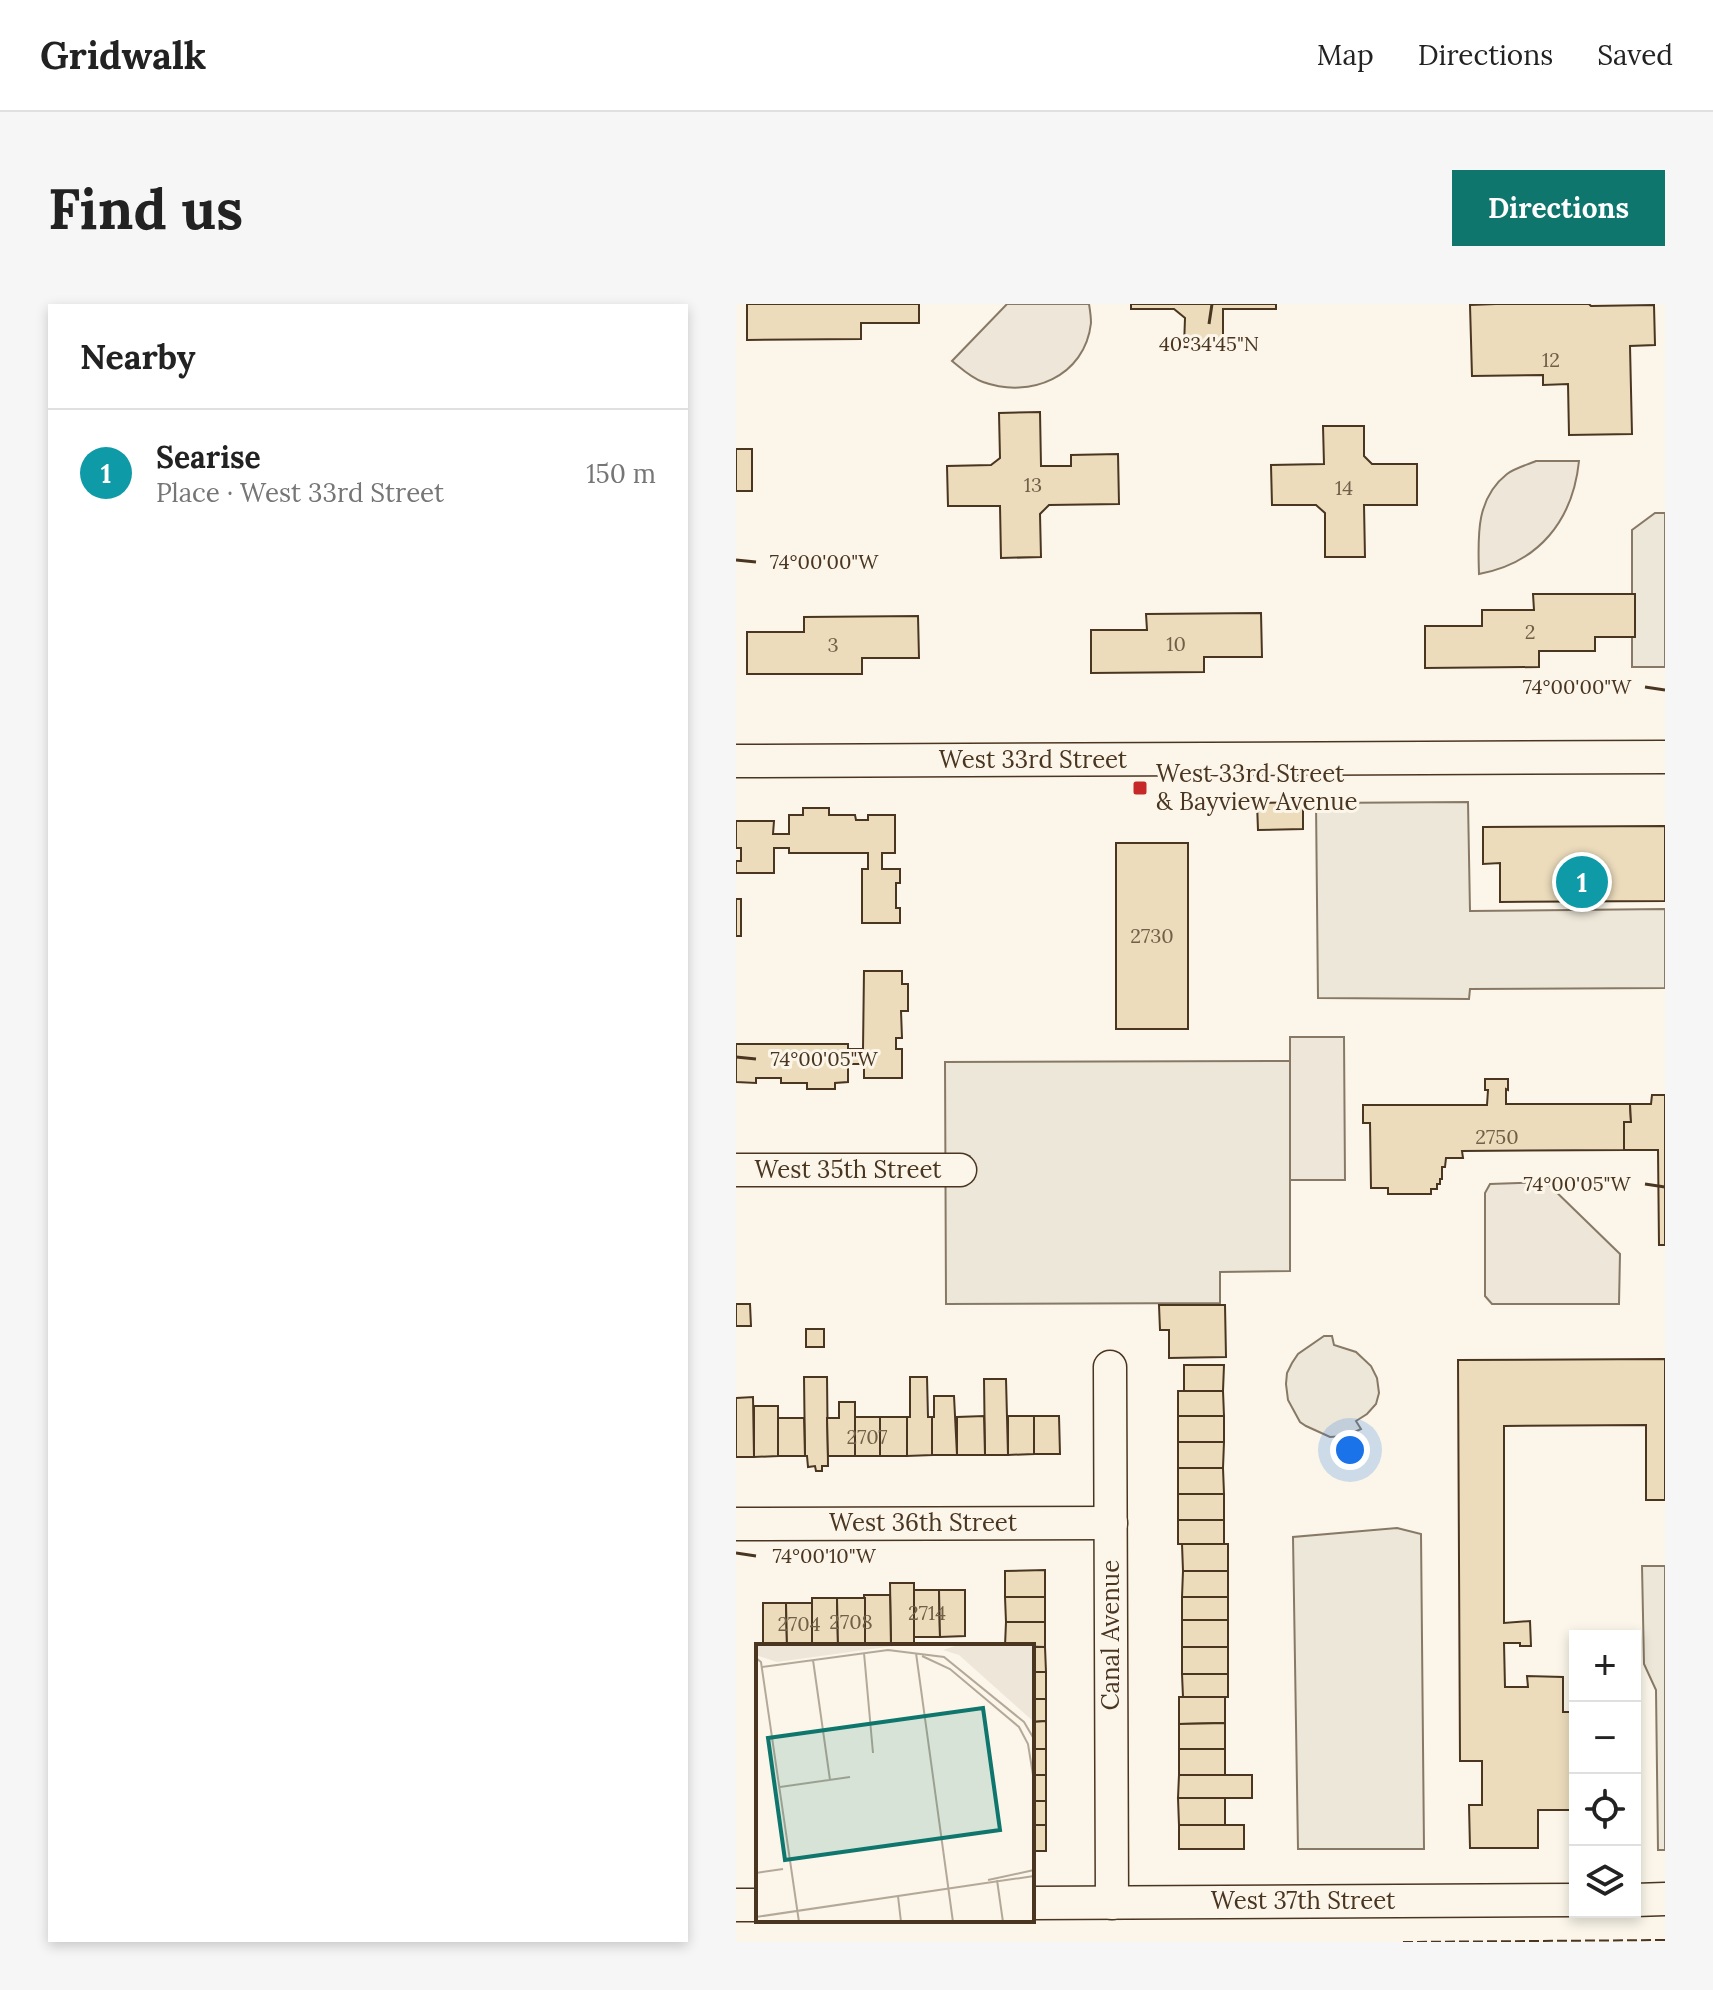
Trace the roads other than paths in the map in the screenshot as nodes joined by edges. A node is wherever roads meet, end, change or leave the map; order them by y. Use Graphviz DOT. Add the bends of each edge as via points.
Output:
graph roads {
  1 [pos="1665,757"];
  2 [pos="736,761"];
  3 [pos="736,1170"];
  4 [pos="960,1170"];
  5 [pos="1110,1367"];
  6 [pos="1111,1523"];
  7 [pos="736,1524"];
  8 [pos="1665,1899"];
  9 [pos="1569,1900"];
  10 [pos="1641,1900"];
  11 [pos="1034,1903"];
  12 [pos="1112,1903"];
  1 -- 2 [label="street, West 33rd Street"];
  3 -- 4 [label="street, West 35th Street"];
  5 -- 6 [label="street, Canal Avenue"];
  6 -- 7 [label="street, West 36th Street"];
  6 -- 12 [label="street, Canal Avenue"];
  8 -- 10 [label="street"];
  9 -- 12 [label="street, West 37th Street"];
  11 -- 12 [label="street, West 37th Street"];
}
